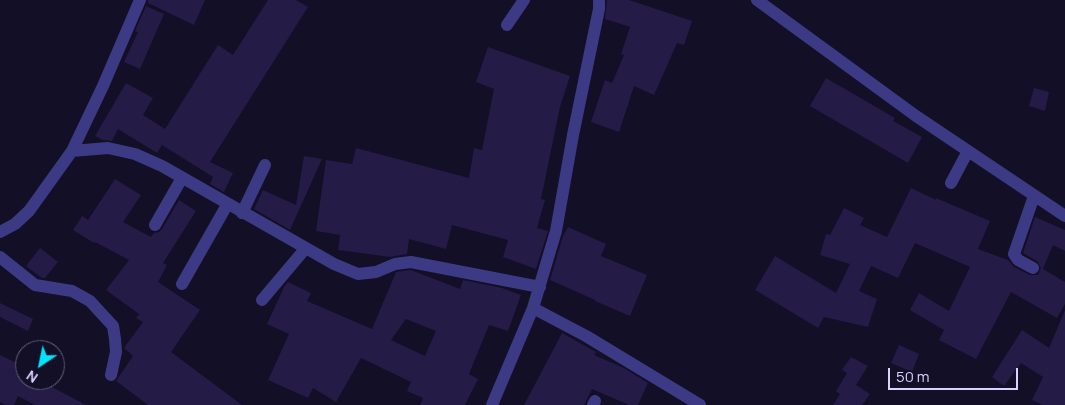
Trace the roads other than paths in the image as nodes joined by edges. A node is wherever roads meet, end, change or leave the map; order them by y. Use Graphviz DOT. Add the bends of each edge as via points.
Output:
graph roads {
  1 [pos="140,0"];
  2 [pos="524,0"];
  3 [pos="599,0"];
  4 [pos="757,0"];
  5 [pos="507,25"];
  6 [pos="72,151"];
  7 [pos="968,151"];
  8 [pos="265,165"];
  9 [pos="182,178"];
  10 [pos="951,183"];
  11 [pos="1034,196"];
  12 [pos="227,205"];
  13 [pos="242,213"];
  14 [pos="1065,216"];
  15 [pos="155,226"];
  16 [pos="0,232"];
  17 [pos="305,249"];
  18 [pos="0,257"];
  19 [pos="1033,268"];
  20 [pos="182,284"];
  21 [pos="540,287"];
  22 [pos="262,300"];
  23 [pos="533,308"];
  24 [pos="111,375"];
  25 [pos="492,405"];
  26 [pos="700,405"];
  1 -- 6 [label="street"];
  2 -- 5 [label="street"];
  3 -- 21 [label="street" via="556,231"];
  4 -- 7 [label="street"];
  6 -- 9 [label="street" via="108,148 135,154"];
  6 -- 16 [label="street" via="28,211 15,224"];
  7 -- 10 [label="street"];
  7 -- 11 [label="street"];
  8 -- 13 [label="street"];
  9 -- 12 [label="street"];
  9 -- 15 [label="street"];
  11 -- 14 [label="street"];
  11 -- 19 [label="street" via="1014,254"];
  12 -- 13 [label="street"];
  12 -- 20 [label="street"];
  13 -- 17 [label="street"];
  17 -- 21 [label="street" via="358,274 411,262"];
  17 -- 22 [label="street"];
  18 -- 24 [label="street" via="35,285 72,291 90,301 113,326 116,352"];
  21 -- 23 [label="street"];
  23 -- 25 [label="street"];
  23 -- 26 [label="street"];
}
